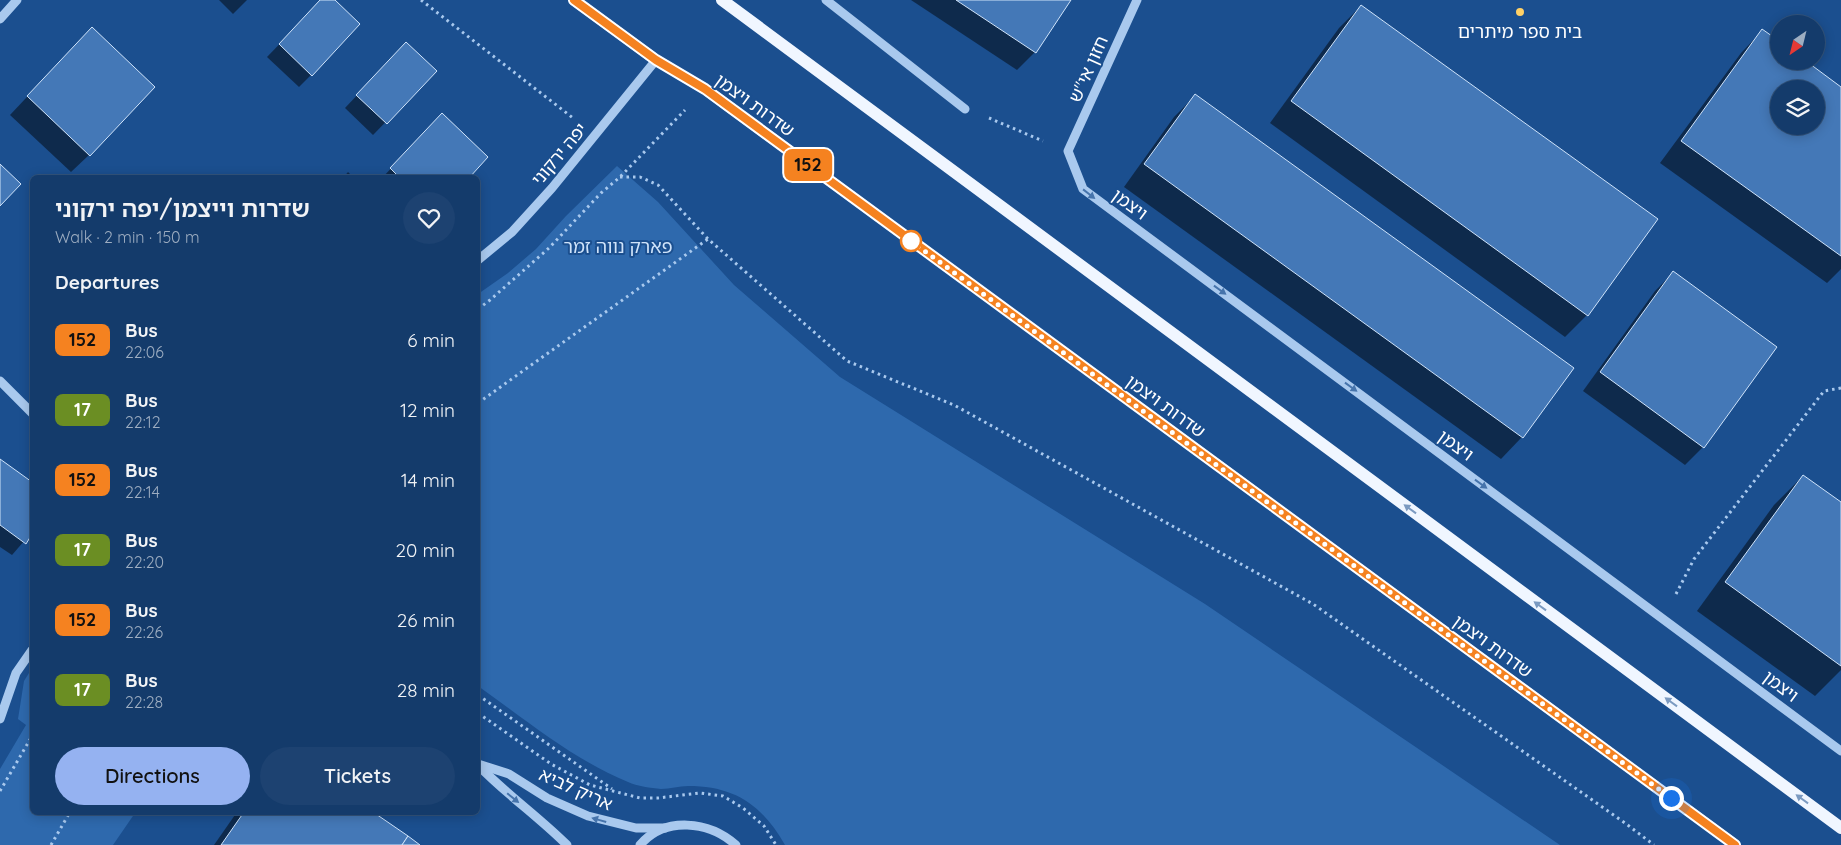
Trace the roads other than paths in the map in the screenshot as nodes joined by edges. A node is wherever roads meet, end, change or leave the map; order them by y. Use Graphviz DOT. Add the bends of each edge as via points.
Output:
graph roads {
  1 [pos="17,0"];
  2 [pos="574,0"];
  3 [pos="722,0"];
  4 [pos="826,0"];
  5 [pos="1137,0"];
  6 [pos="0,19"];
  7 [pos="656,60"];
  8 [pos="966,109"];
  9 [pos="1068,151"];
  10 [pos="480,258"];
  11 [pos="0,380"];
  12 [pos="30,411"];
  13 [pos="30,653"];
  14 [pos="0,719"];
  15 [pos="1841,752"];
  16 [pos="480,765"];
  17 [pos="480,766"];
  18 [pos="665,828"];
  19 [pos="1841,828"];
  20 [pos="568,845"];
  21 [pos="640,845"];
  22 [pos="736,845"];
  23 [pos="1735,845"];
  1 -- 6 [label="street"];
  2 -- 7 [label="main road, שדרות ויצמן"];
  19 -- 3 [label="main road, one-way"];
  4 -- 8 [label="street"];
  5 -- 9 [label="street, חזון אי\"ש"];
  7 -- 10 [label="street, יפה ירקוני" via="552,188 512,232"];
  7 -- 23 [label="main road, שדרות ויצמן" via="705,89"];
  9 -- 15 [label="street, ויצמן, one-way" via="1083,189"];
  11 -- 12 [label="street"];
  13 -- 14 [label="street" via="16,673"];
  18 -- 16 [label="street, אריק לביא, one-way" via="636,828 588,816 547,798 509,774"];
  17 -- 20 [label="street, אריק לביא, one-way" via="498,787"];
  18 -- 21 [label="street"];
  18 -- 22 [label="street, אריק לביא" via="685,824 706,827 726,836"];
}
